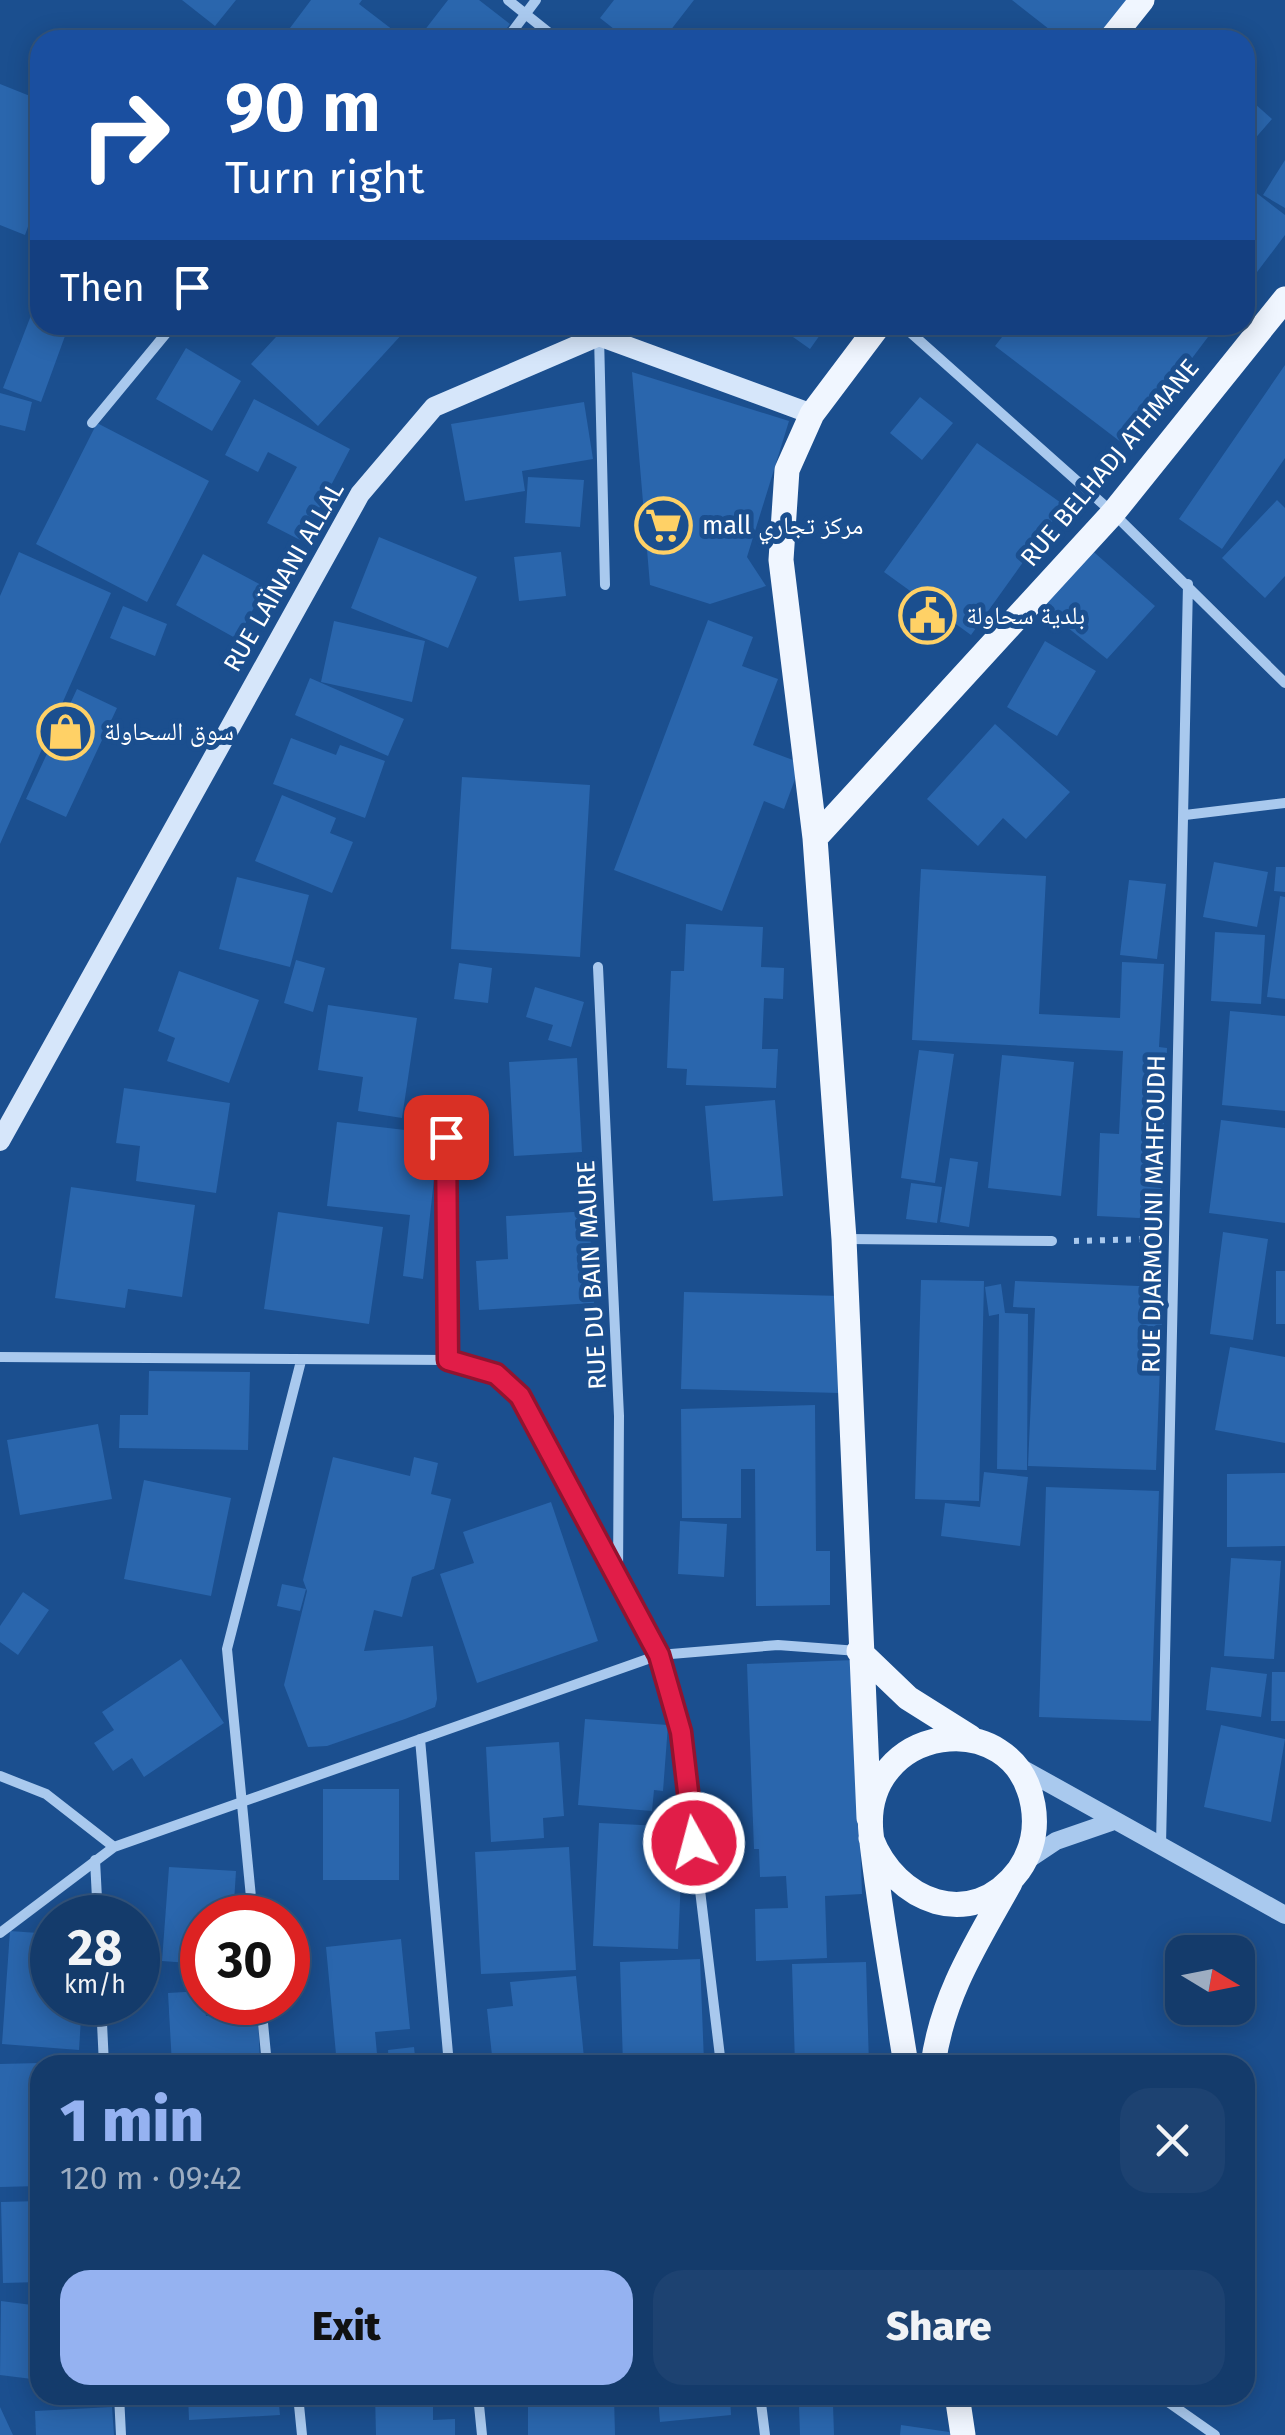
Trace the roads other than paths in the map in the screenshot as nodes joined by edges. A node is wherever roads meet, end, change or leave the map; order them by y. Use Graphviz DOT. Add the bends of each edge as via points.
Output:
graph roads {
  1 [pos="508,0"];
  2 [pos="536,0"];
  3 [pos="1142,0"];
  4 [pos="525,14"];
  5 [pos="513,30"];
  6 [pos="545,30"];
  7 [pos="1118,30"];
  8 [pos="1285,299"];
  9 [pos="165,335"];
  10 [pos="871,335"];
  11 [pos="913,335"];
  12 [pos="599,336"];
  13 [pos="812,414"];
  14 [pos="92,422"];
  15 [pos="1113,513"];
  16 [pos="1188,584"];
  17 [pos="605,585"];
  18 [pos="1285,683"];
  19 [pos="1285,803"];
  20 [pos="1186,815"];
  21 [pos="815,838"];
  22 [pos="598,967"];
  23 [pos="446,1100"];
  24 [pos="0,1141"];
  25 [pos="844,1239"];
  26 [pos="1052,1241"];
  27 [pos="0,1357"];
  28 [pos="448,1360"];
  29 [pos="301,1362"];
  30 [pos="618,1581"];
  31 [pos="860,1652"];
  32 [pos="659,1655"];
  33 [pos="420,1739"];
  34 [pos="974,1740"];
  35 [pos="1012,1762"];
  36 [pos="0,1776"];
  37 [pos="242,1800"];
  38 [pos="1111,1822"];
  39 [pos="870,1828"];
  40 [pos="1160,1845"];
  41 [pos="114,1848"];
  42 [pos="95,1860"];
  43 [pos="1019,1870"];
  44 [pos="97,1895"];
  45 [pos="251,1895"];
  46 [pos="1285,1914"];
  47 [pos="0,1933"];
  48 [pos="103,2025"];
  49 [pos="263,2025"];
  50 [pos="104,2055"];
  51 [pos="266,2055"];
  52 [pos="448,2055"];
  53 [pos="720,2055"];
  54 [pos="904,2055"];
  55 [pos="935,2055"];
  56 [pos="120,2405"];
  57 [pos="299,2405"];
  58 [pos="479,2405"];
  59 [pos="761,2405"];
  60 [pos="959,2405"];
  61 [pos="1172,2405"];
  62 [pos="121,2435"];
  63 [pos="302,2435"];
  64 [pos="482,2435"];
  65 [pos="765,2435"];
  66 [pos="964,2435"];
  67 [pos="1214,2435"];
  1 -- 4 [label="street"];
  2 -- 4 [label="street"];
  3 -- 7 [label="main road"];
  4 -- 5 [label="street"];
  4 -- 6 [label="street"];
  8 -- 15 [label="main road, RUE BELHADJ ATHMANE"];
  9 -- 14 [label="street"];
  10 -- 13 [label="main road"];
  11 -- 15 [label="street"];
  12 -- 13 [label="main road"];
  12 -- 17 [label="street"];
  12 -- 24 [label="main road, RUE LAÏNANI ALLAL" via="434,407 360,494"];
  13 -- 21 [label="main road" via="787,470 780,560"];
  15 -- 16 [label="street"];
  15 -- 21 [label="main road, RUE BELHADJ ATHMANE"];
  16 -- 18 [label="street"];
  16 -- 20 [label="street, RUE DJARMOUNI MAHFOUDH"];
  19 -- 20 [label="street"];
  20 -- 40 [label="street, RUE DJARMOUNI MAHFOUDH"];
  21 -- 25 [label="main road"];
  22 -- 30 [label="street, RUE DU BAIN MAURE" via="618,1398"];
  23 -- 28 [label="street"];
  25 -- 26 [label="street"];
  25 -- 31 [label="main road"];
  27 -- 29 [label="street"];
  28 -- 29 [label="street"];
  28 -- 30 [label="street" via="496,1374 520,1396"];
  29 -- 37 [label="street" via="226,1649"];
  30 -- 32 [label="street"];
  31 -- 32 [label="street" via="778,1645"];
  31 -- 34 [label="main road" via="908,1698"];
  31 -- 39 [label="main road"];
  32 -- 33 [label="street"];
  32 -- 53 [label="street" via="681,1732"];
  33 -- 37 [label="street"];
  33 -- 52 [label="street"];
  34 -- 35 [label="main road"];
  34 -- 39 [label="main road" via="937,1740 902,1754 874,1794"];
  35 -- 38 [label="street"];
  35 -- 43 [label="main road" via="1034,1810 1035,1828"];
  36 -- 41 [label="street" via="46,1794"];
  37 -- 41 [label="street"];
  37 -- 45 [label="street"];
  38 -- 40 [label="street"];
  38 -- 43 [label="street" via="1056,1841"];
  39 -- 43 [label="main road" via="892,1878 931,1901 976,1900"];
  39 -- 54 [label="main road"];
  40 -- 46 [label="street"];
  41 -- 42 [label="street"];
  42 -- 44 [label="street"];
  42 -- 47 [label="street"];
  43 -- 55 [label="main road" via="952,1988"];
  48 -- 50 [label="street"];
  49 -- 51 [label="street"];
  56 -- 62 [label="street"];
  57 -- 63 [label="street"];
  58 -- 64 [label="street"];
  59 -- 65 [label="street"];
  60 -- 66 [label="main road"];
  61 -- 67 [label="street"];
}
